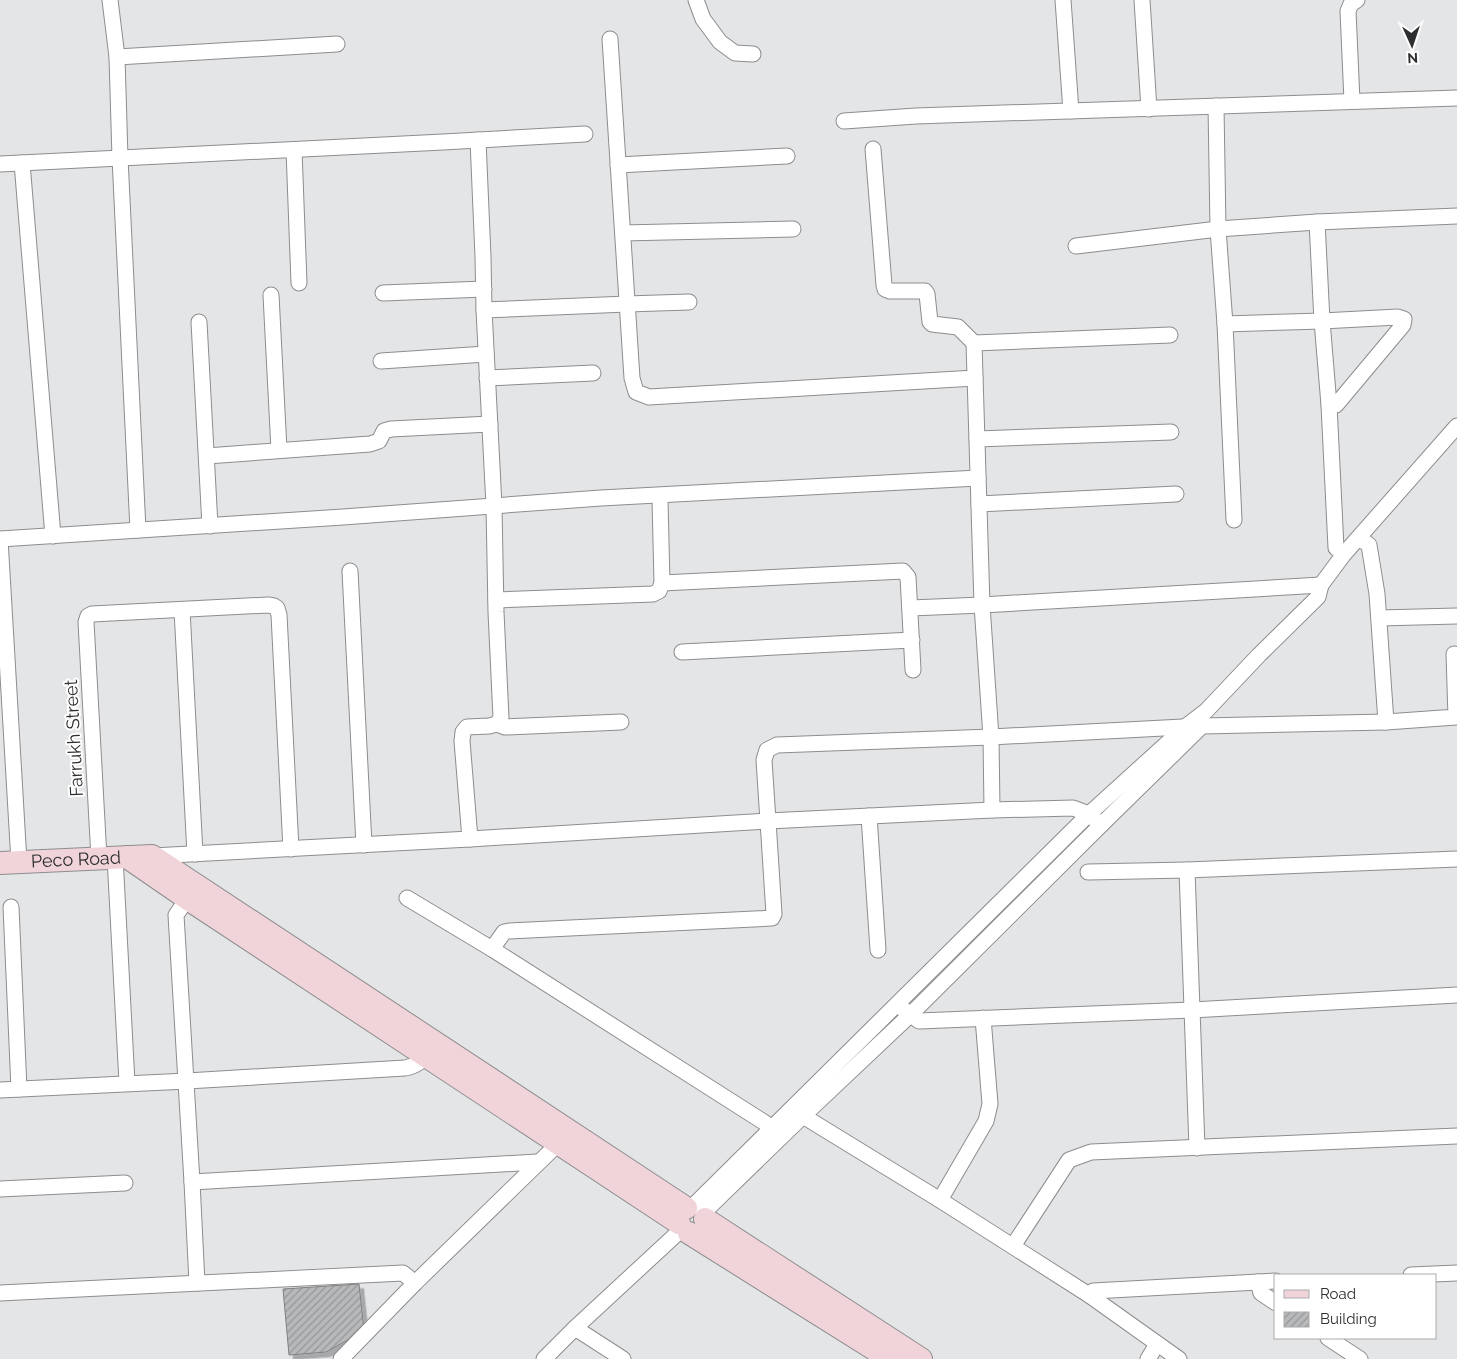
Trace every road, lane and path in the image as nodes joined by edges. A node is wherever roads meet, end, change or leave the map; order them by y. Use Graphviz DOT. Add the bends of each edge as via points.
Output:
graph roads {
  1 [pos="110,0"];
  2 [pos="696,0"];
  3 [pos="1063,0"];
  4 [pos="1142,0"];
  5 [pos="1357,0"];
  6 [pos="610,39"];
  7 [pos="337,44"];
  8 [pos="753,54"];
  9 [pos="117,57"];
  10 [pos="1457,98"];
  11 [pos="1352,101"];
  12 [pos="1216,106"];
  13 [pos="1149,109"];
  14 [pos="1071,111"];
  15 [pos="844,121"];
  16 [pos="585,134"];
  17 [pos="478,140"];
  18 [pos="873,149"];
  19 [pos="294,150"];
  20 [pos="787,156"];
  21 [pos="120,158"];
  22 [pos="22,163"];
  23 [pos="0,164"];
  24 [pos="618,164"];
  25 [pos="1457,216"];
  26 [pos="1317,222"];
  27 [pos="792,228"];
  28 [pos="1218,229"];
  29 [pos="623,234"];
  30 [pos="1076,246"];
  31 [pos="299,283"];
  32 [pos="484,289"];
  33 [pos="384,293"];
  34 [pos="271,295"];
  35 [pos="689,302"];
  36 [pos="627,304"];
  37 [pos="484,310"];
  38 [pos="1322,321"];
  39 [pos="199,322"];
  40 [pos="1225,324"];
  41 [pos="1170,335"];
  42 [pos="974,343"];
  43 [pos="486,354"];
  44 [pos="381,361"];
  45 [pos="593,374"];
  46 [pos="487,378"];
  47 [pos="975,378"];
  48 [pos="1329,405"];
  49 [pos="490,424"];
  50 [pos="1457,426"];
  51 [pos="1171,432"];
  52 [pos="977,439"];
  53 [pos="279,450"];
  54 [pos="207,456"];
  55 [pos="978,478"];
  56 [pos="1176,494"];
  57 [pos="660,500"];
  58 [pos="979,504"];
  59 [pos="494,506"];
  60 [pos="1234,520"];
  61 [pos="210,526"];
  62 [pos="138,530"];
  63 [pos="53,536"];
  64 [pos="1359,538"];
  65 [pos="0,539"];
  66 [pos="1344,554"];
  67 [pos="350,571"];
  68 [pos="662,584"];
  69 [pos="1322,585"];
  70 [pos="496,600"];
  71 [pos="982,605"];
  72 [pos="911,608"];
  73 [pos="182,610"];
  74 [pos="1457,616"];
  75 [pos="1379,618"];
  76 [pos="912,640"];
  77 [pos="682,652"];
  78 [pos="1454,654"];
  79 [pos="913,670"];
  80 [pos="1457,717"];
  81 [pos="1204,719"];
  82 [pos="621,722"];
  83 [pos="1386,722"];
  84 [pos="497,724"];
  85 [pos="1185,727"];
  86 [pos="991,737"];
  87 [pos="992,810"];
  88 [pos="869,816"];
  89 [pos="1095,819"];
  90 [pos="768,821"];
  91 [pos="470,839"];
  92 [pos="364,845"];
  93 [pos="291,848"];
  94 [pos="195,854"];
  95 [pos="152,856"];
  96 [pos="114,858"];
  97 [pos="1457,858"];
  98 [pos="9,863"];
  99 [pos="1187,870"];
  100 [pos="1088,872"];
  101 [pos="192,892"];
  102 [pos="407,898"];
  103 [pos="10,907"];
  104 [pos="492,949"];
  105 [pos="878,950"];
  106 [pos="1457,995"];
  107 [pos="898,1004"];
  108 [pos="1192,1010"];
  109 [pos="910,1015"];
  110 [pos="983,1018"];
  111 [pos="431,1050"];
  112 [pos="187,1081"];
  113 [pos="127,1083"];
  114 [pos="19,1089"];
  115 [pos="0,1090"];
  116 [pos="798,1112"];
  117 [pos="773,1128"];
  118 [pos="1457,1136"];
  119 [pos="564,1138"];
  120 [pos="1197,1148"];
  121 [pos="537,1162"];
  122 [pos="192,1182"];
  123 [pos="125,1183"];
  124 [pos="0,1189"];
  125 [pos="940,1200"];
  126 [pos="691,1219"];
  127 [pos="1013,1246"];
  128 [pos="1457,1273"];
  129 [pos="1434,1274"];
  130 [pos="1274,1281"];
  131 [pos="1258,1282"];
  132 [pos="197,1283"];
  133 [pos="415,1283"];
  134 [pos="0,1292"];
  135 [pos="1089,1295"];
  136 [pos="1274,1302"];
  137 [pos="575,1328"];
  138 [pos="1330,1339"];
  139 [pos="1157,1344"];
  140 [pos="341,1359"];
  141 [pos="544,1359"];
  142 [pos="622,1359"];
  143 [pos="890,1359"];
  144 [pos="921,1359"];
  145 [pos="1148,1359"];
  146 [pos="1179,1359"];
  147 [pos="1360,1359"];
  1 -- 9 [label="street"];
  2 -- 8 [label="street" via="703,18 720,42 735,53"];
  3 -- 14 [label="street"];
  4 -- 13 [label="street"];
  5 -- 11 [label="street" via="1348,11"];
  6 -- 24 [label="street"];
  7 -- 9 [label="street"];
  9 -- 21 [label="street"];
  10 -- 11 [label="street"];
  11 -- 12 [label="street"];
  12 -- 13 [label="street"];
  12 -- 28 [label="street"];
  13 -- 14 [label="street"];
  14 -- 15 [label="street"];
  16 -- 17 [label="street"];
  17 -- 19 [label="street"];
  17 -- 32 [label="street"];
  18 -- 42 [label="street" via="886,289 890,292 925,291 930,322 935,326 958,327"];
  19 -- 21 [label="street"];
  19 -- 31 [label="street"];
  20 -- 24 [label="street"];
  21 -- 22 [label="street"];
  21 -- 62 [label="street"];
  22 -- 23 [label="street"];
  22 -- 63 [label="street"];
  24 -- 29 [label="street"];
  25 -- 26 [label="street"];
  26 -- 28 [label="street"];
  26 -- 38 [label="street"];
  27 -- 29 [label="street"];
  28 -- 30 [label="street"];
  28 -- 40 [label="street"];
  29 -- 36 [label="street"];
  32 -- 33 [label="street"];
  32 -- 37 [label="street"];
  34 -- 53 [label="street"];
  35 -- 36 [label="street"];
  36 -- 37 [label="street"];
  36 -- 47 [label="street" via="632,378 636,392 649,397"];
  37 -- 43 [label="street"];
  38 -- 40 [label="street"];
  38 -- 48 [label="street"];
  38 -- 48 [label="street" via="1398,317 1404,320 1403,326 1336,405"];
  39 -- 54 [label="street"];
  40 -- 60 [label="street"];
  41 -- 42 [label="street"];
  42 -- 47 [label="street"];
  43 -- 44 [label="street"];
  43 -- 46 [label="street"];
  45 -- 46 [label="street"];
  46 -- 49 [label="street"];
  47 -- 52 [label="street"];
  48 -- 66 [label="street" via="1336,548"];
  49 -- 53 [label="street" via="391,429 384,431 379,441 370,444"];
  49 -- 59 [label="street"];
  50 -- 64 [label="street"];
  51 -- 52 [label="street"];
  52 -- 55 [label="street"];
  53 -- 54 [label="street"];
  54 -- 61 [label="street"];
  55 -- 58 [label="street"];
  55 -- 59 [label="street"];
  56 -- 58 [label="street"];
  57 -- 68 [label="street"];
  58 -- 71 [label="street"];
  59 -- 61 [label="street"];
  59 -- 70 [label="street"];
  61 -- 62 [label="street"];
  62 -- 63 [label="street"];
  63 -- 65 [label="street"];
  64 -- 66 [label="street"];
  64 -- 75 [label="street" via="1369,545"];
  65 -- 98 [label="street"];
  66 -- 69 [label="street"];
  67 -- 92 [label="street"];
  68 -- 70 [label="street" via="653,594"];
  68 -- 72 [label="street" via="903,571 908,577"];
  69 -- 71 [label="street"];
  69 -- 81 [label="street" via="1318,597 1259,655"];
  70 -- 84 [label="street" via="501,718"];
  71 -- 72 [label="street"];
  71 -- 86 [label="street"];
  72 -- 76 [label="street"];
  73 -- 93 [label="street" via="268,605 278,608"];
  73 -- 94 [label="street"];
  73 -- 96 [label="street, Farrukh Street" via="92,614 86,622"];
  74 -- 75 [label="street"];
  75 -- 83 [label="street"];
  76 -- 77 [label="street"];
  76 -- 79 [label="street"];
  78 -- 80 [label="street"];
  80 -- 83 [label="street"];
  81 -- 83 [label="street"];
  81 -- 85 [label="street"];
  81 -- 89 [label="street"];
  82 -- 84 [label="street" via="505,727"];
  84 -- 91 [label="street" via="467,727 463,732"];
  85 -- 86 [label="street"];
  85 -- 89 [label="street"];
  86 -- 87 [label="street"];
  86 -- 90 [label="street" via="777,745 767,750 764,760"];
  87 -- 88 [label="street"];
  87 -- 89 [label="street" via="1073,808"];
  88 -- 90 [label="street"];
  88 -- 105 [label="street"];
  89 -- 107 [label="street"];
  89 -- 109 [label="street"];
  90 -- 91 [label="street"];
  90 -- 104 [label="street" via="772,918 509,931 504,932"];
  91 -- 92 [label="street"];
  92 -- 93 [label="street"];
  93 -- 94 [label="street"];
  94 -- 95 [label="street"];
  95 -- 96 [label="street, Peco Road"];
  95 -- 101 [label="street"];
  96 -- 98 [label="street, Peco Road"];
  96 -- 101 [label="street"];
  96 -- 113 [label="street, Farrukh Street"];
  97 -- 99 [label="street"];
  99 -- 100 [label="street"];
  99 -- 108 [label="street"];
  101 -- 111 [label="street"];
  101 -- 112 [label="street" via="176,915"];
  102 -- 104 [label="street"];
  103 -- 114 [label="street"];
  104 -- 117 [label="street"];
  106 -- 108 [label="street"];
  107 -- 109 [label="street"];
  107 -- 116 [label="street"];
  108 -- 110 [label="street"];
  108 -- 120 [label="street"];
  109 -- 110 [label="street" via="919,1021"];
  109 -- 116 [label="street"];
  110 -- 125 [label="street" via="990,1104 986,1121"];
  111 -- 112 [label="street" via="411,1067 405,1068"];
  111 -- 119 [label="street"];
  112 -- 113 [label="street"];
  112 -- 122 [label="street"];
  113 -- 114 [label="street"];
  114 -- 115 [label="street"];
  116 -- 117 [label="street"];
  116 -- 125 [label="street"];
  116 -- 126 [label="street"];
  117 -- 126 [label="street"];
  118 -- 120 [label="street"];
  119 -- 121 [label="street"];
  119 -- 126 [label="street"];
  120 -- 127 [label="street" via="1091,1152 1069,1160"];
  121 -- 122 [label="street"];
  121 -- 133 [label="street"];
  122 -- 132 [label="street"];
  123 -- 124 [label="street"];
  125 -- 127 [label="street"];
  126 -- 137 [label="street"];
  126 -- 143 [label="street"];
  126 -- 144 [label="street"];
  127 -- 135 [label="street"];
  128 -- 129 [label="street"];
  130 -- 131 [label="street"];
  131 -- 135 [label="street" via="1093,1291"];
  131 -- 136 [label="street" via="1261,1293"];
  132 -- 133 [label="street" via="403,1273"];
  132 -- 134 [label="street"];
  133 -- 140 [label="street"];
  135 -- 139 [label="street"];
  137 -- 141 [label="street"];
  137 -- 142 [label="street"];
  138 -- 147 [label="street"];
  139 -- 145 [label="street"];
  139 -- 146 [label="street"];
}
